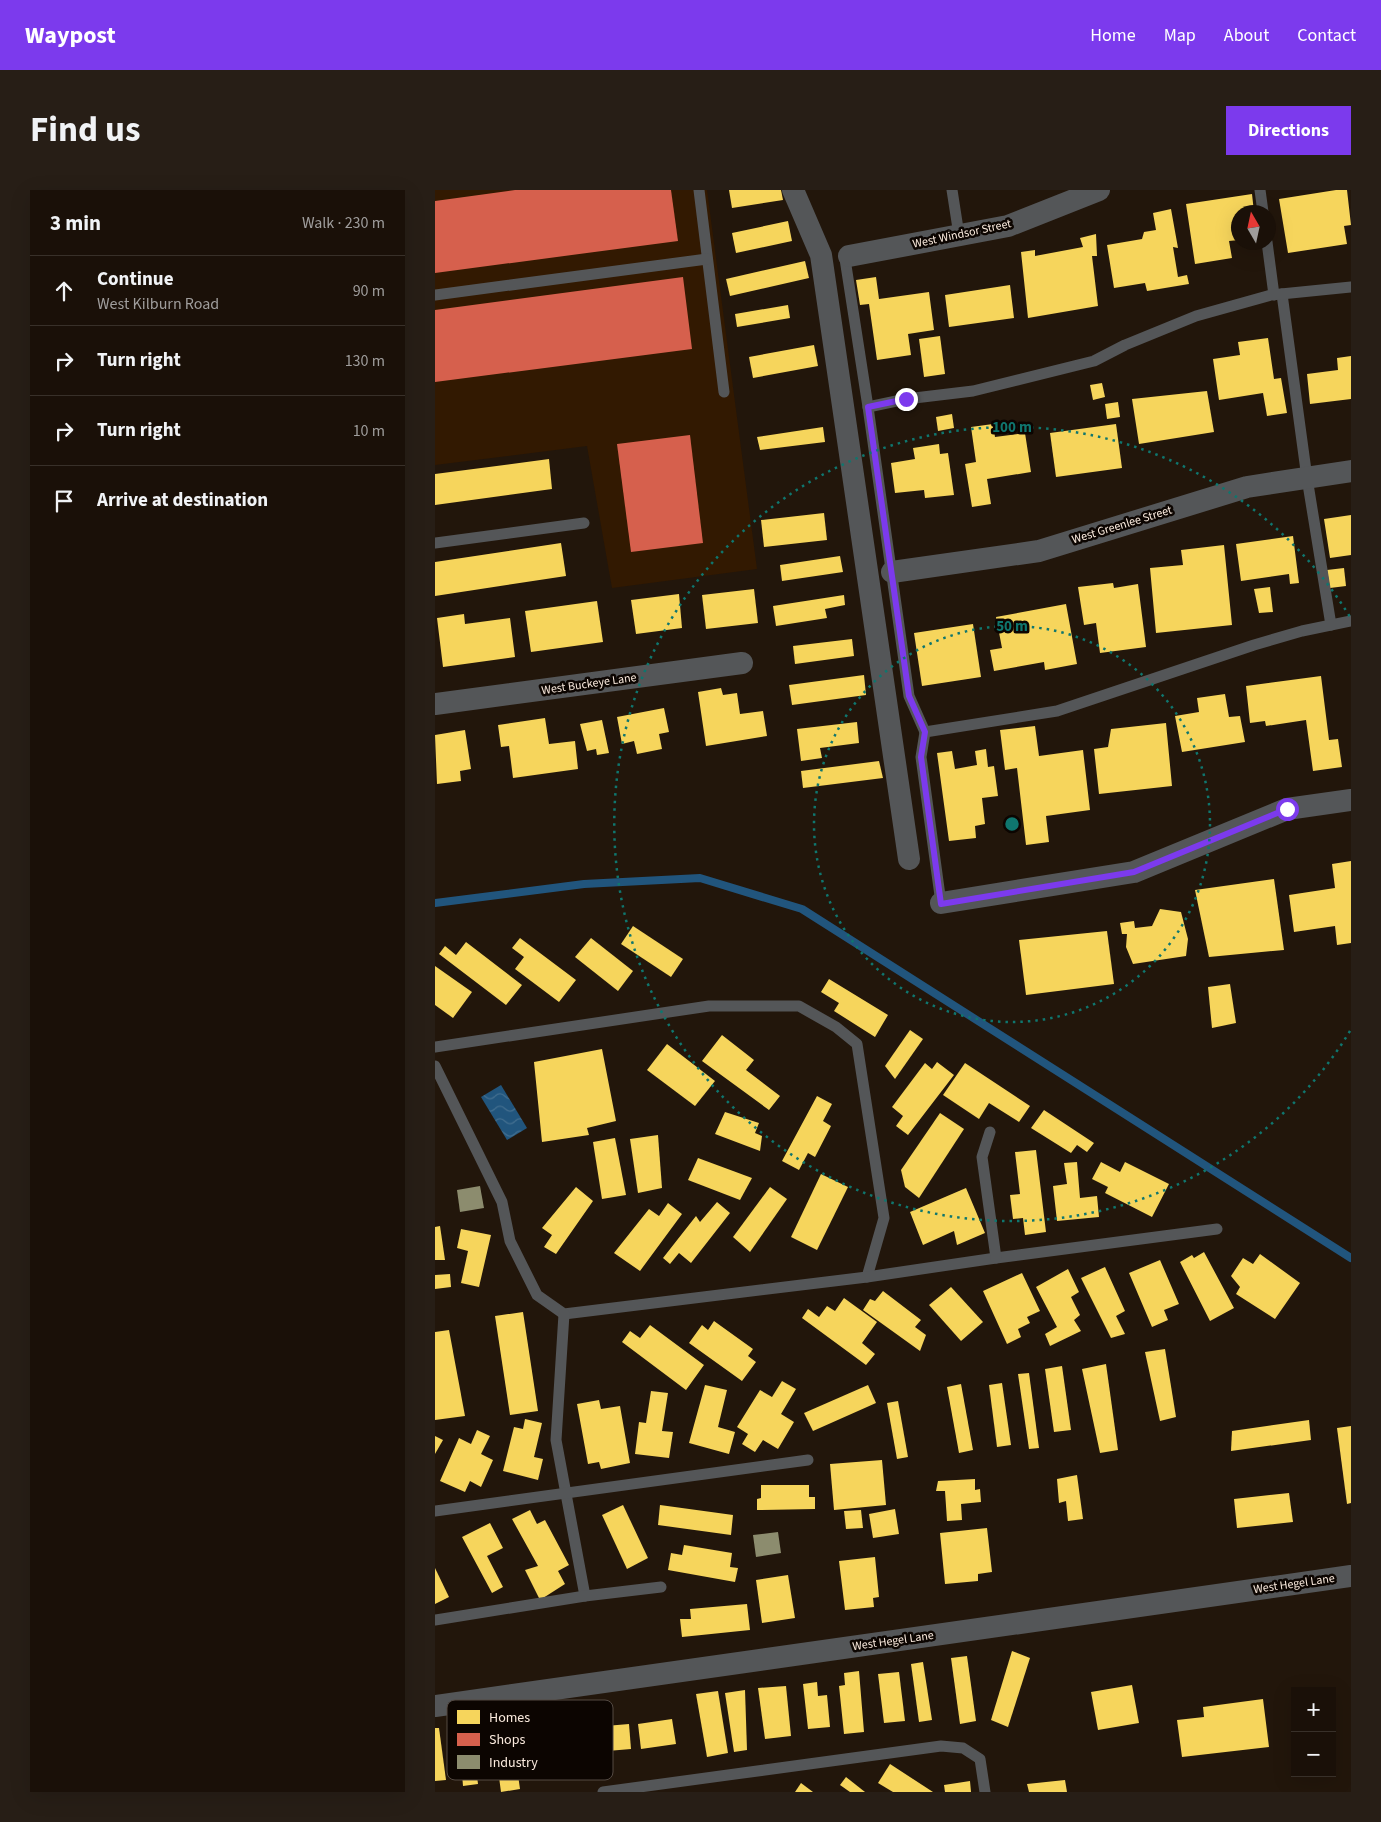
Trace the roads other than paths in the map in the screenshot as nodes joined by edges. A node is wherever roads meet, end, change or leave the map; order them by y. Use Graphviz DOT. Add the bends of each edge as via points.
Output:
graph roads {
  1 [pos="699,190"];
  2 [pos="793,190"];
  3 [pos="952,190"];
  4 [pos="1099,190"];
  5 [pos="1260,190"];
  6 [pos="1262,205"];
  7 [pos="959,235"];
  8 [pos="1269,250"];
  9 [pos="849,256"];
  10 [pos="707,259"];
  11 [pos="1351,287"];
  12 [pos="435,294"];
  13 [pos="1278,294"];
  14 [pos="724,392"];
  15 [pos="868,407"];
  16 [pos="1351,471"];
  17 [pos="1307,478"];
  18 [pos="584,523"];
  19 [pos="435,543"];
  20 [pos="892,572"];
  21 [pos="1351,621"];
  22 [pos="1331,625"];
  23 [pos="743,663"];
  24 [pos="435,704"];
  25 [pos="925,732"];
  26 [pos="1351,800"];
  27 [pos="909,859"];
  28 [pos="941,904"];
  29 [pos="435,1047"];
  30 [pos="435,1066"];
  31 [pos="990,1132"];
  32 [pos="1217,1229"];
  33 [pos="996,1258"];
  34 [pos="867,1276"];
  35 [pos="564,1314"];
  36 [pos="808,1460"];
  37 [pos="567,1493"];
  38 [pos="435,1511"];
  39 [pos="1351,1576"];
  40 [pos="661,1587"];
  41 [pos="585,1596"];
  42 [pos="435,1620"];
  43 [pos="477,1700"];
  44 [pos="603,1792"];
  45 [pos="985,1792"];
  1 -- 10 [label="lane"];
  2 -- 27 [label="street" via="821,255"];
  3 -- 7 [label="lane"];
  4 -- 7 [label="street, West Windsor Street" via="1008,226"];
  5 -- 6 [label="lane"];
  7 -- 9 [label="street, West Windsor Street"];
  8 -- 13 [label="lane"];
  9 -- 15 [label="lane" via="845,258"];
  10 -- 12 [label="lane"];
  10 -- 14 [label="lane"];
  11 -- 13 [label="lane"];
  13 -- 15 [label="lane" via="1196,316 1094,361 973,391"];
  13 -- 17 [label="lane"];
  15 -- 20 [label="lane"];
  16 -- 17 [label="street, West Greenlee Street"];
  17 -- 20 [label="street, West Greenlee Street" via="1247,486 1039,551"];
  17 -- 22 [label="lane"];
  18 -- 19 [label="lane"];
  20 -- 25 [label="lane" via="909,696"];
  21 -- 22 [label="lane"];
  22 -- 25 [label="lane" via="1254,645 1057,711"];
  23 -- 24 [label="street, West Buckeye Lane"];
  25 -- 28 [label="lane" via="921,757"];
  26 -- 28 [label="street" via="1287,809 1134,872"];
  29 -- 34 [label="lane" via="709,1006 799,1006 836,1027 857,1044 884,1218"];
  30 -- 35 [label="lane" via="501,1202 510,1241 537,1295"];
  31 -- 33 [label="lane" via="982,1157"];
  32 -- 33 [label="lane"];
  33 -- 34 [label="lane"];
  34 -- 35 [label="lane"];
  35 -- 37 [label="lane" via="556,1440"];
  36 -- 37 [label="lane"];
  37 -- 38 [label="lane"];
  37 -- 41 [label="lane"];
  39 -- 43 [label="street, West Hegel Lane"];
  40 -- 41 [label="lane"];
  41 -- 42 [label="lane"];
  44 -- 45 [label="lane" via="941,1746 963,1748 981,1759"];
}
